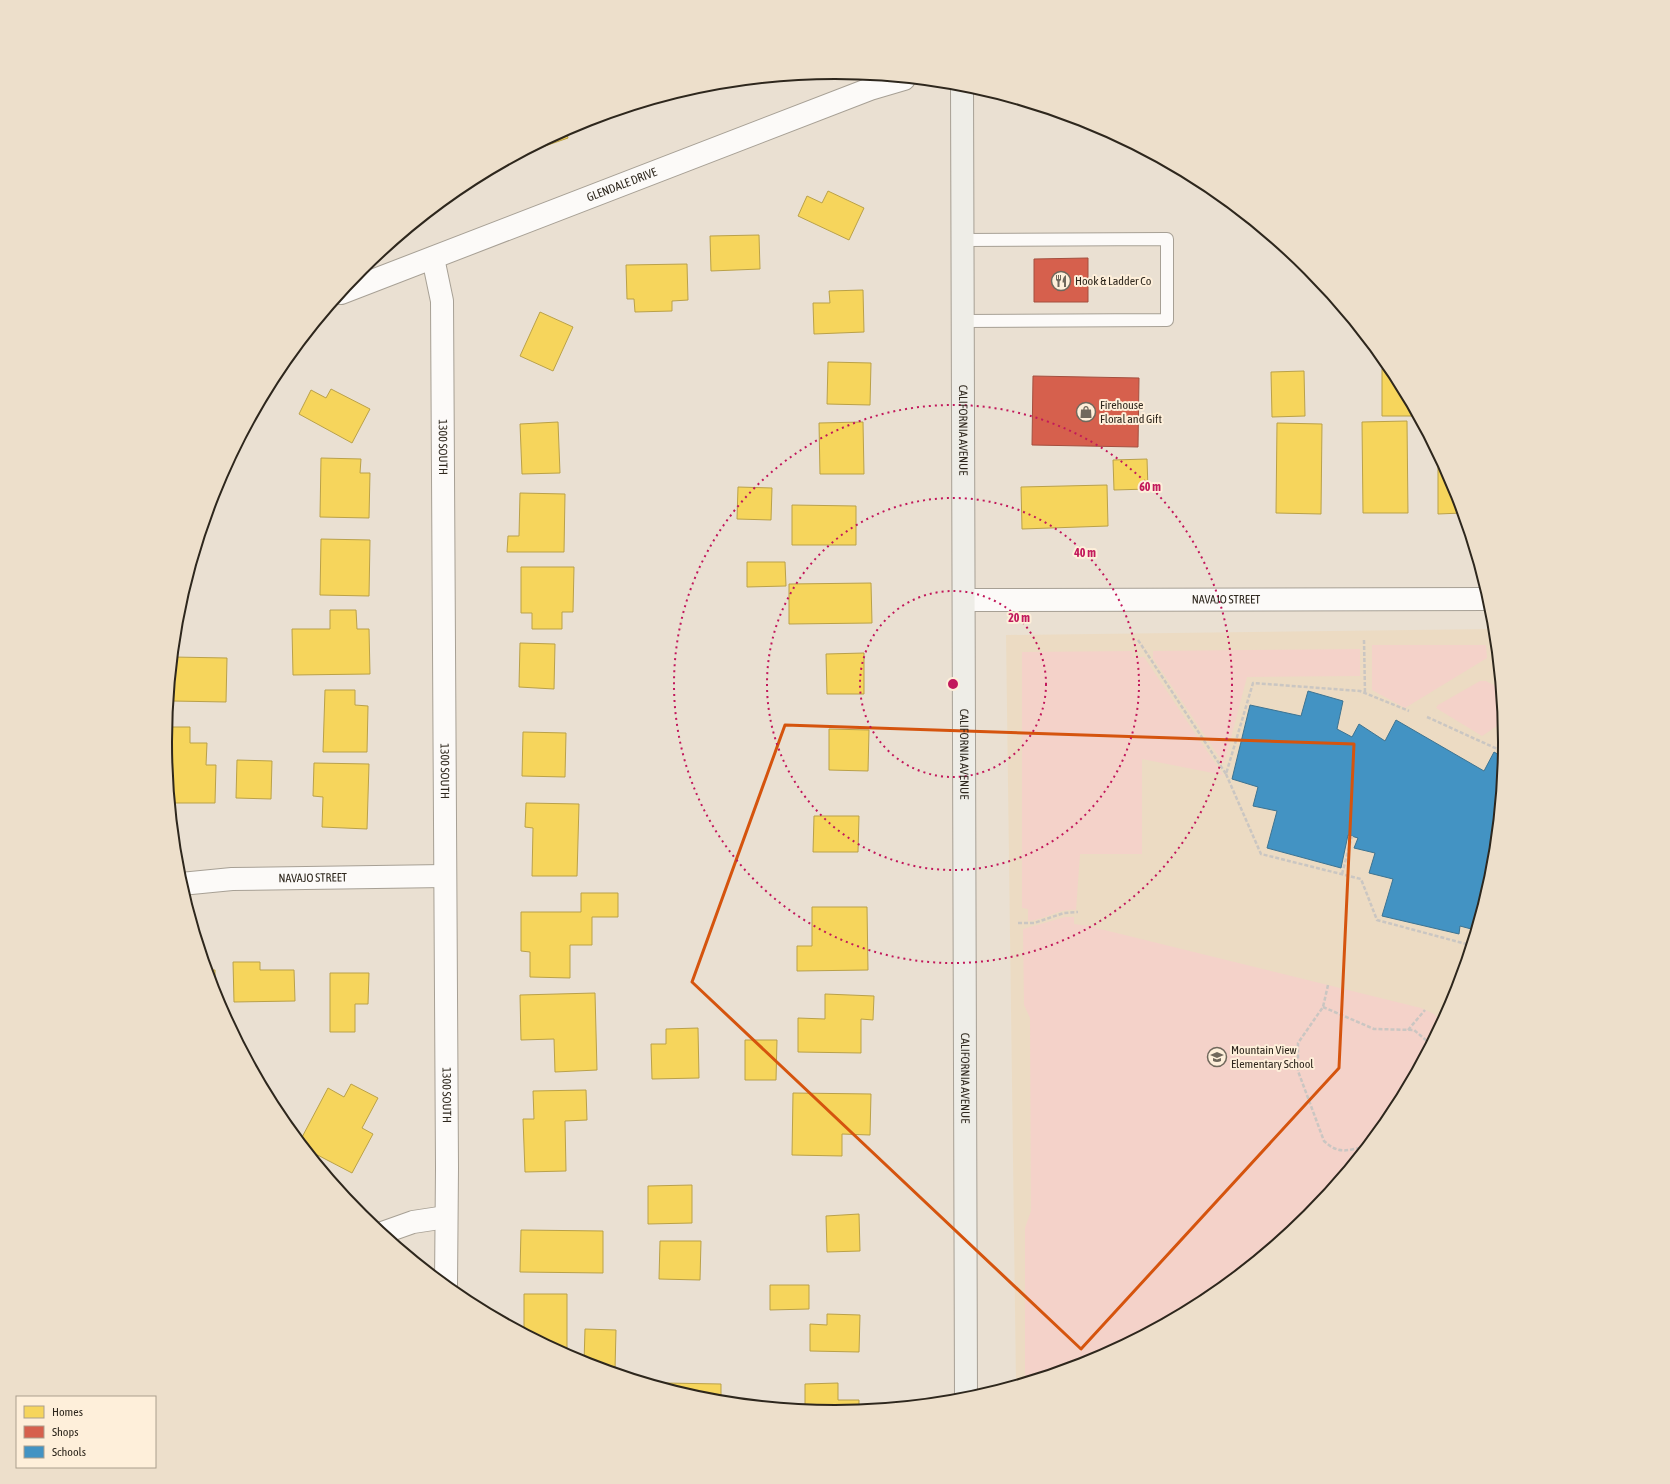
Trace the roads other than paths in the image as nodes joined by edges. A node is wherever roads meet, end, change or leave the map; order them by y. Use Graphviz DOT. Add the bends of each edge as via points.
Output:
graph roads {
  1 [pos="894,82"];
  2 [pos="962,92"];
  3 [pos="963,240"];
  4 [pos="433,258"];
  5 [pos="351,290"];
  6 [pos="963,321"];
  7 [pos="1482,599"];
  8 [pos="964,600"];
  9 [pos="445,876"];
  10 [pos="188,883"];
  11 [pos="446,1218"];
  12 [pos="388,1231"];
  13 [pos="446,1278"];
  14 [pos="966,1392"];
  1 -- 4 [label="street, GLENDALE DRIVE" via="863,91"];
  2 -- 3 [label="main road, CALIFORNIA AVENUE"];
  3 -- 6 [label="main road, CALIFORNIA AVENUE"];
  3 -- 6 [label="lane" via="1167,239 1167,320"];
  4 -- 5 [label="street, GLENDALE DRIVE"];
  4 -- 9 [label="street, 1300 SOUTH" via="442,301"];
  6 -- 8 [label="main road, CALIFORNIA AVENUE"];
  7 -- 8 [label="street, NAVAJO STREET"];
  8 -- 14 [label="main road, CALIFORNIA AVENUE"];
  9 -- 10 [label="street, NAVAJO STREET" via="232,880"];
  9 -- 11 [label="street, 1300 SOUTH"];
  11 -- 12 [label="street" via="413,1222"];
  11 -- 13 [label="street, 1300 SOUTH"];
}
